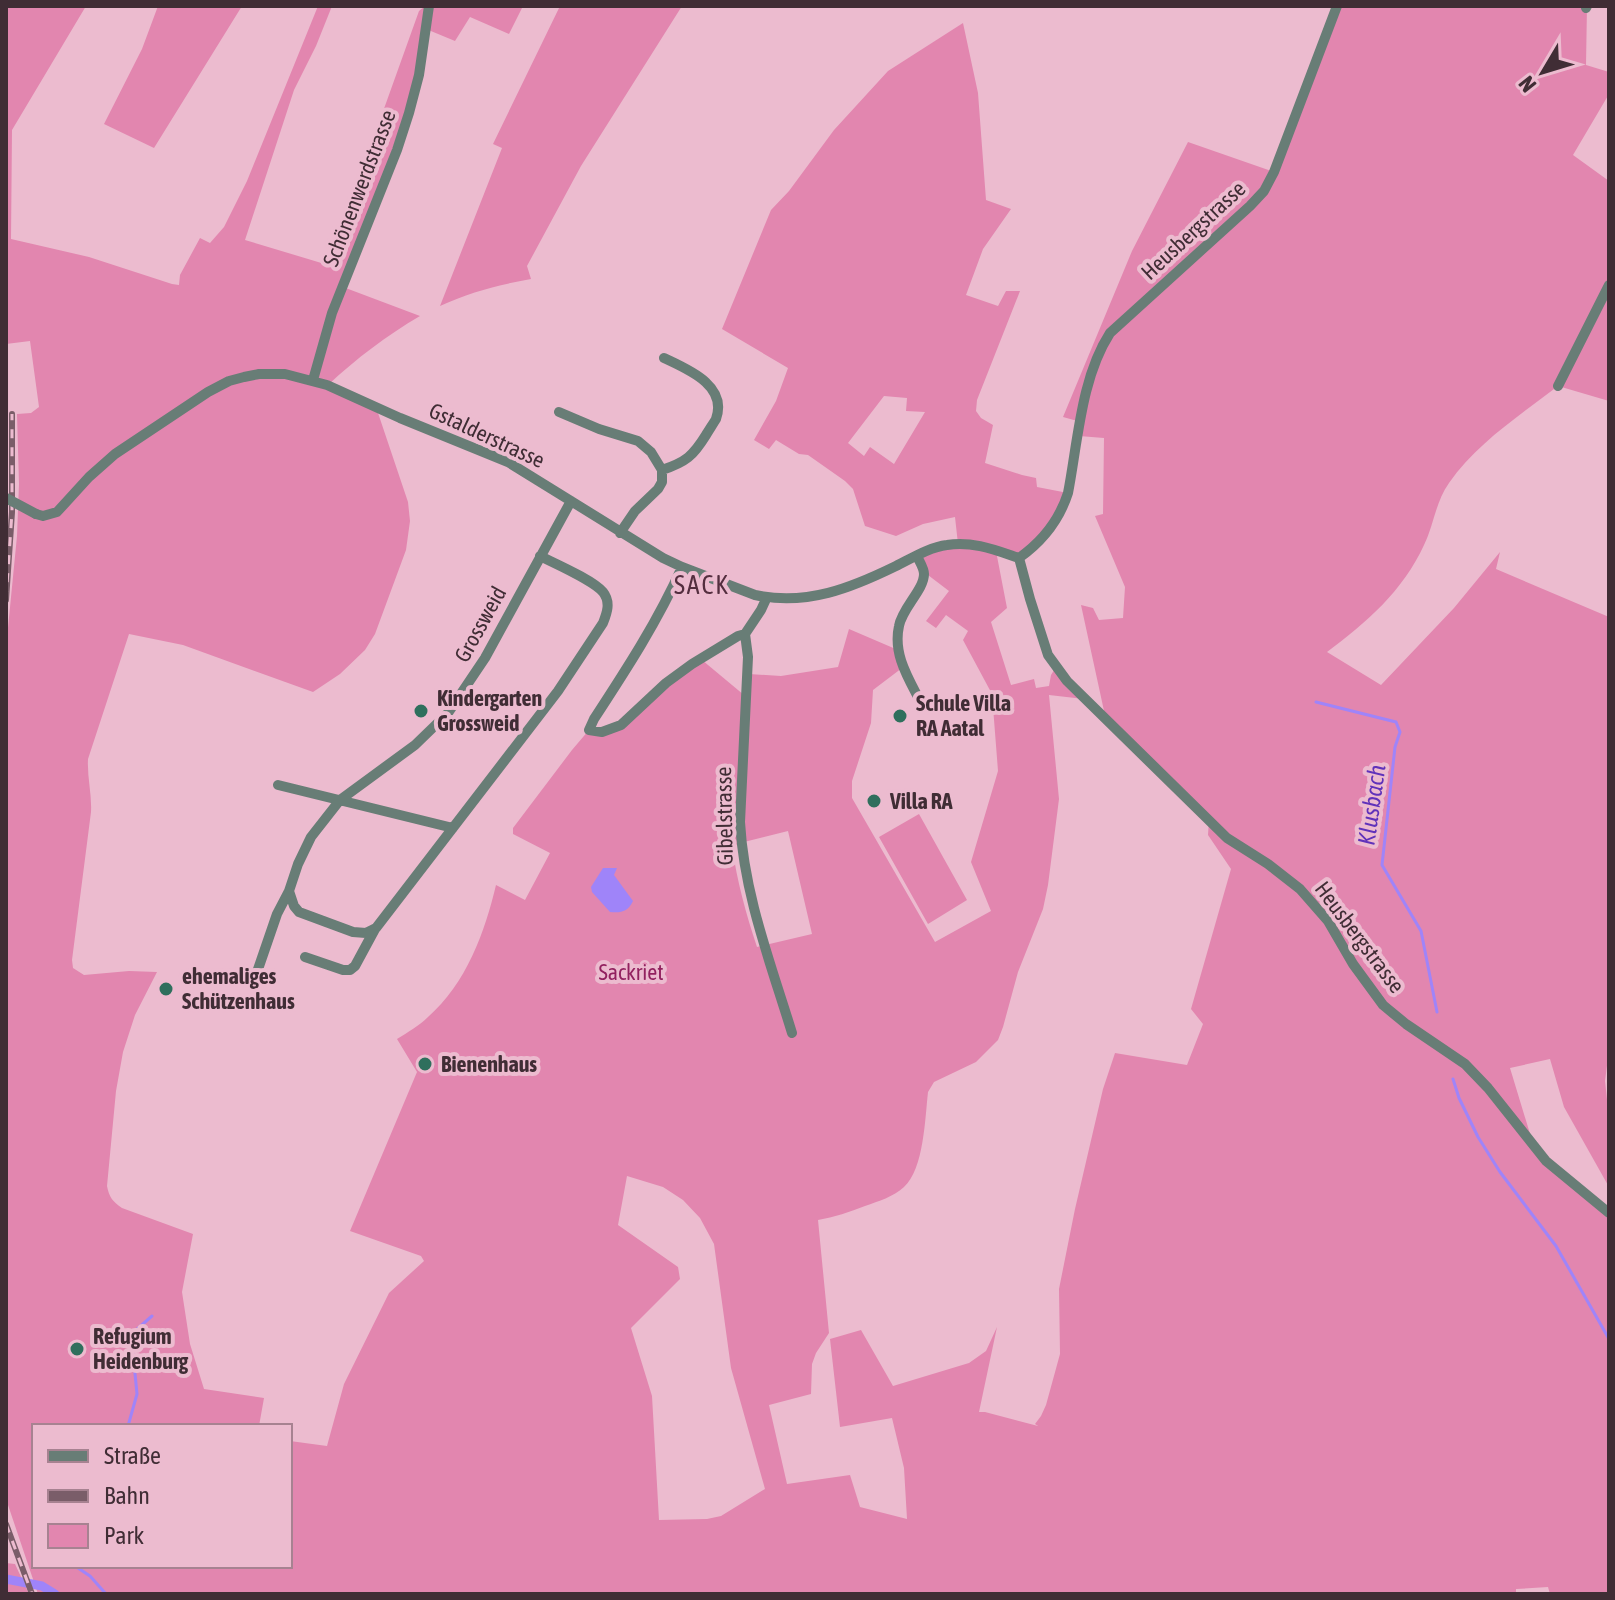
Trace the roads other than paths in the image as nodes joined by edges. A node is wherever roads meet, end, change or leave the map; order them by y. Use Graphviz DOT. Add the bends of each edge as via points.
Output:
graph roads {
  1 [pos="429,6"];
  2 [pos="1337,6"];
  3 [pos="1609,285"];
  4 [pos="664,358"];
  5 [pos="313,380"];
  6 [pos="1558,386"];
  7 [pos="559,412"];
  8 [pos="662,470"];
  9 [pos="6,498"];
  10 [pos="571,501"];
  11 [pos="620,533"];
  12 [pos="540,556"];
  13 [pos="917,556"];
  14 [pos="1019,558"];
  15 [pos="682,567"];
  16 [pos="767,597"];
  17 [pos="745,634"];
  18 [pos="919,699"];
  19 [pos="278,785"];
  20 [pos="340,800"];
  21 [pos="453,828"];
  22 [pos="289,891"];
  23 [pos="376,928"];
  24 [pos="305,957"];
  25 [pos="256,975"];
  26 [pos="792,1033"];
  27 [pos="1609,1213"];
  1 -- 5 [label="street, Schönenwerdstrasse" via="409,113 332,313"];
  2 -- 14 [label="street, Heusbergstrasse" via="1269,182 1250,206 1110,333 1100,349 1089,379 1064,506 1049,530"];
  3 -- 6 [label="street"];
  4 -- 8 [label="street" via="695,372 718,405 693,455"];
  5 -- 9 [label="street, Gstalderstrasse, bridge" via="272,373 229,381 115,454 57,512 43,516"];
  5 -- 10 [label="street, Gstalderstrasse" via="494,455"];
  7 -- 8 [label="street" via="638,441"];
  8 -- 11 [label="street" via="658,489"];
  10 -- 11 [label="street, Gstalderstrasse"];
  10 -- 12 [label="street, Grossweid"];
  11 -- 15 [label="street, Gstalderstrasse"];
  12 -- 20 [label="street, Grossweid" via="448,713 415,745"];
  12 -- 21 [label="street" via="603,592 608,611 558,691"];
  13 -- 14 [label="street, Gstalderstrasse" via="958,544"];
  13 -- 16 [label="street, Gstalderstrasse" via="838,591"];
  13 -- 18 [label="street" via="922,583 903,613 898,650"];
  14 -- 27 [label="street, Heusbergstrasse" via="1048,655 1067,681 1227,838 1300,889 1328,921 1383,1005 1465,1064 1546,1161"];
  15 -- 16 [label="street, Gstalderstrasse"];
  15 -- 17 [label="street" via="589,730 621,725 666,683"];
  16 -- 17 [label="street"];
  17 -- 26 [label="street, Gibelstrasse" via="741,844 749,891"];
  19 -- 20 [label="street"];
  20 -- 21 [label="street"];
  20 -- 22 [label="street, Grossweid" via="311,837"];
  21 -- 23 [label="street"];
  22 -- 23 [label="street" via="294,906 306,915 353,932"];
  22 -- 25 [label="street, Grossweid"];
  23 -- 24 [label="street" via="350,970"];
}
